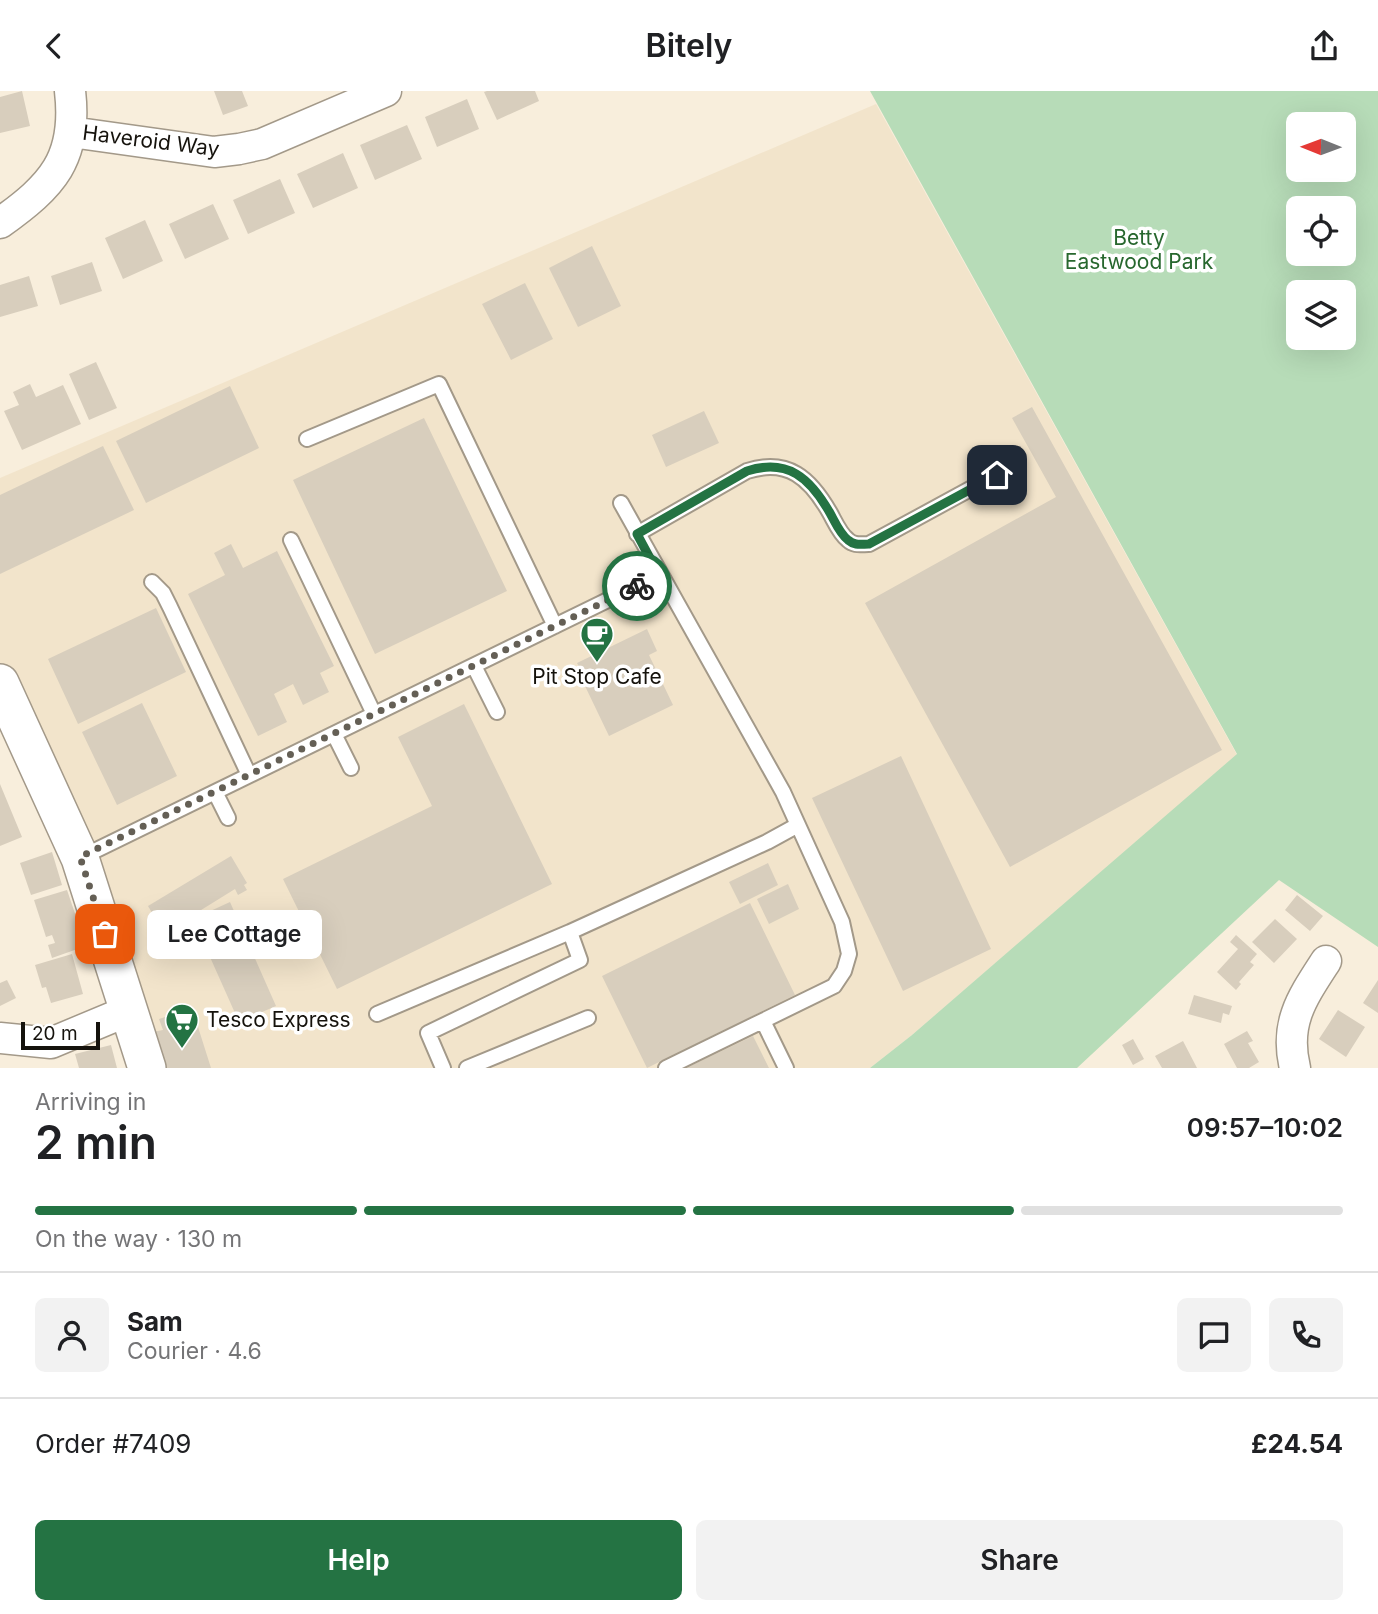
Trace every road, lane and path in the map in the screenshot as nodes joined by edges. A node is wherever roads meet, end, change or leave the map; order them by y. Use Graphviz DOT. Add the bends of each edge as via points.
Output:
graph roads {
  1 [pos="70,91"];
  2 [pos="386,91"];
  3 [pos="71,132"];
  4 [pos="0,223"];
  5 [pos="307,439"];
  6 [pos="1018,463"];
  7 [pos="621,503"];
  8 [pos="637,534"];
  9 [pos="291,540"];
  10 [pos="659,575"];
  11 [pos="152,582"];
  12 [pos="555,626"];
  13 [pos="474,666"];
  14 [pos="0,683"];
  15 [pos="497,712"];
  16 [pos="374,714"];
  17 [pos="334,734"];
  18 [pos="351,768"];
  19 [pos="249,775"];
  20 [pos="215,792"];
  21 [pos="228,818"];
  22 [pos="798,825"];
  23 [pos="80,857"];
  24 [pos="570,932"];
  25 [pos="1326,961"];
  26 [pos="130,1010"];
  27 [pos="377,1014"];
  28 [pos="588,1018"];
  29 [pos="763,1021"];
  30 [pos="0,1038"];
  31 [pos="147,1068"];
  32 [pos="443,1068"];
  33 [pos="467,1068"];
  34 [pos="666,1068"];
  35 [pos="786,1068"];
  36 [pos="1295,1068"];
  1 -- 3 [label="street"];
  2 -- 3 [label="street, Haveroid Way" via="262,144 239,149 214,152"];
  3 -- 4 [label="street" via="57,172 33,199"];
  5 -- 12 [label="lane" via="439,384"];
  6 -- 8 [label="lane" via="869,544 848,540 805,479 786,468 764,465"];
  7 -- 8 [label="lane"];
  8 -- 10 [label="lane"];
  9 -- 16 [label="lane"];
  10 -- 12 [label="lane"];
  10 -- 22 [label="lane"];
  11 -- 19 [label="lane" via="163,593"];
  12 -- 13 [label="lane"];
  13 -- 15 [label="lane"];
  13 -- 16 [label="lane"];
  14 -- 23 [label="street"];
  16 -- 17 [label="lane"];
  17 -- 18 [label="lane"];
  17 -- 19 [label="lane"];
  19 -- 20 [label="lane"];
  20 -- 21 [label="lane"];
  20 -- 23 [label="lane"];
  22 -- 24 [label="lane"];
  22 -- 29 [label="lane" via="842,922 849,954 834,986"];
  23 -- 26 [label="street"];
  24 -- 27 [label="lane"];
  24 -- 32 [label="lane" via="580,960 428,1033"];
  25 -- 36 [label="street" via="1305,993 1287,1001 1294,1018 1290,1048"];
  26 -- 30 [label="street" via="51,1043"];
  26 -- 31 [label="street"];
  28 -- 33 [label="lane"];
  29 -- 34 [label="lane"];
  29 -- 35 [label="lane"];
}
